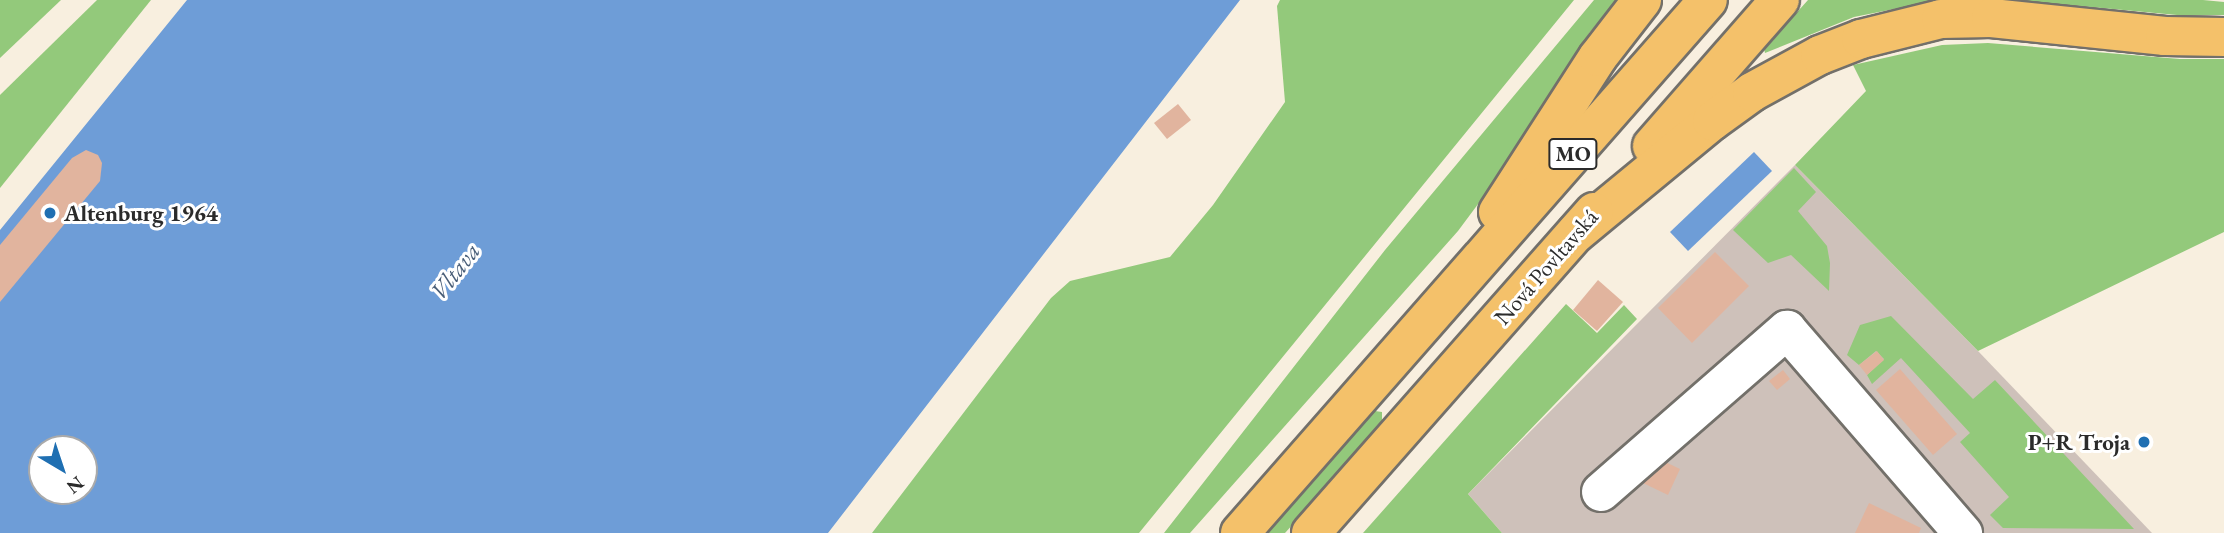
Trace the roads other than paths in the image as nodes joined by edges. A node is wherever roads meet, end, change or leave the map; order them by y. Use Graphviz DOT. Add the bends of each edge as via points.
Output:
graph roads {
  1 [pos="1642,0"];
  2 [pos="1708,0"];
  3 [pos="1780,0"];
  4 [pos="1983,9"];
  5 [pos="2224,37"];
  6 [pos="1576,233"];
  7 [pos="1437,309"];
  8 [pos="1601,492"];
  9 [pos="1240,533"];
  10 [pos="1311,533"];
  11 [pos="1964,533"];
  1 -- 7 [label="highway" via="1598,57"];
  2 -- 7 [label="highway, MO"];
  3 -- 6 [label="highway, Nová Povltavská / MO"];
  4 -- 5 [label="highway" via="2165,36"];
  4 -- 6 [label="highway" via="1861,39 1797,67 1712,121"];
  6 -- 10 [label="highway, Nová Povltavská / MO"];
  7 -- 9 [label="highway, MO"];
  8 -- 11 [label="lane" via="1787,330"];
}
